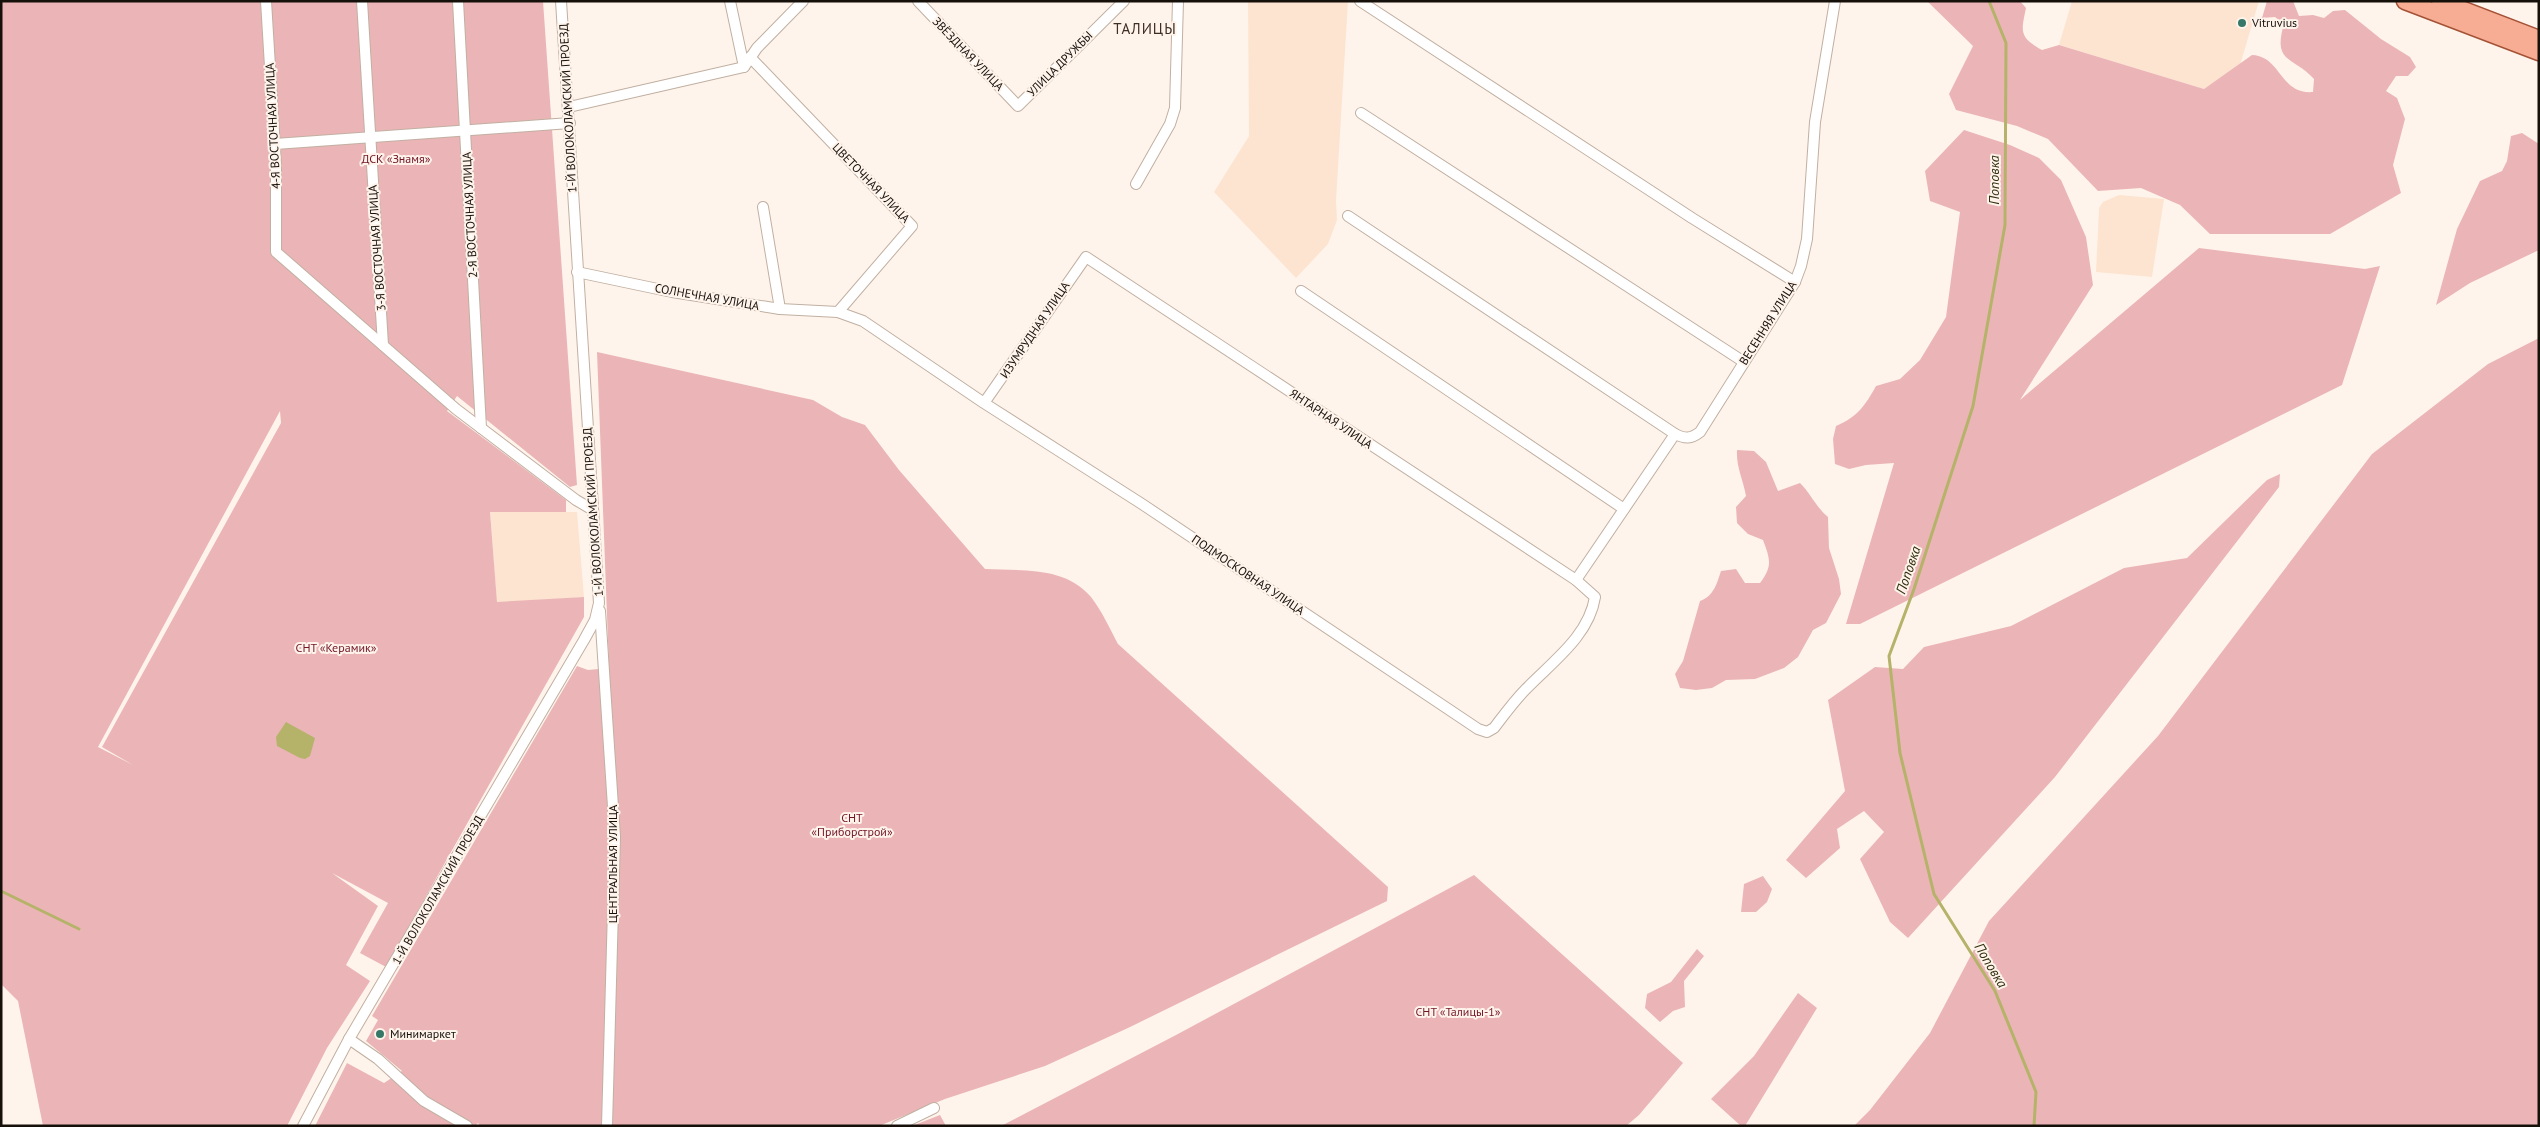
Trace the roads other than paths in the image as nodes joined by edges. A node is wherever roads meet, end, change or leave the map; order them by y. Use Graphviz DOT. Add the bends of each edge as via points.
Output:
graph roads {
  1 [pos="266,1"];
  2 [pos="362,1"];
  3 [pos="458,1"];
  4 [pos="561,1"];
  5 [pos="730,1"];
  6 [pos="803,1"];
  7 [pos="918,1"];
  8 [pos="1124,1"];
  9 [pos="1178,1"];
  10 [pos="1360,1"];
  11 [pos="1834,1"];
  12 [pos="2405,1"];
  13 [pos="2440,1"];
  14 [pos="2539,39"];
  15 [pos="2539,52"];
  16 [pos="750,57"];
  17 [pos="744,67"];
  18 [pos="1018,106"];
  19 [pos="569,107"];
  20 [pos="1361,113"];
  21 [pos="570,123"];
  22 [pos="466,129"];
  23 [pos="370,137"];
  24 [pos="275,144"];
  25 [pos="1136,184"];
  26 [pos="763,207"];
  27 [pos="1348,216"];
  28 [pos="1086,257"];
  29 [pos="577,272"];
  30 [pos="1795,282"];
  31 [pos="1301,291"];
  32 [pos="780,309"];
  33 [pos="838,312"];
  34 [pos="383,345"];
  35 [pos="1744,362"];
  36 [pos="984,403"];
  37 [pos="481,428"];
  38 [pos="1675,434"];
  39 [pos="1624,509"];
  40 [pos="593,510"];
  41 [pos="1576,580"];
  42 [pos="599,603"];
  43 [pos="349,1039"];
  44 [pos="934,1108"];
  45 [pos="303,1126"];
  46 [pos="467,1126"];
  47 [pos="607,1126"];
  48 [pos="897,1126"];
  1 -- 24 [label="street, 4-Я ВОСТОЧНАЯ УЛИЦА"];
  2 -- 23 [label="street, 3-Я ВОСТОЧНАЯ УЛИЦА"];
  3 -- 22 [label="street, 2-Я ВОСТОЧНАЯ УЛИЦА"];
  4 -- 19 [label="street, 1-Й ВОЛОКОЛАМСКИЙ ПРОЕЗД"];
  5 -- 17 [label="street"];
  6 -- 16 [label="street"];
  7 -- 18 [label="street, ЗВЁЗДНАЯ УЛИЦА"];
  8 -- 18 [label="street, УЛИЦА ДРУЖБЫ"];
  9 -- 25 [label="street" via="1176,108"];
  10 -- 30 [label="street" via="1683,213"];
  11 -- 30 [label="street, ВЕСЕННЯЯ УЛИЦА" via="1815,122 1806,239"];
  12 -- 15 [label="main road"];
  13 -- 14 [label="main road"];
  16 -- 17 [label="street"];
  16 -- 33 [label="street, ЦВЕТОЧНАЯ УЛИЦА" via="912,226"];
  17 -- 19 [label="street"];
  19 -- 21 [label="street, 1-Й ВОЛОКОЛАМСКИЙ ПРОЕЗД"];
  20 -- 35 [label="street"];
  21 -- 22 [label="street"];
  21 -- 29 [label="street, 1-Й ВОЛОКОЛАМСКИЙ ПРОЕЗД"];
  22 -- 23 [label="street"];
  22 -- 37 [label="street, 2-Я ВОСТОЧНАЯ УЛИЦА"];
  23 -- 24 [label="street"];
  23 -- 34 [label="street, 3-Я ВОСТОЧНАЯ УЛИЦА"];
  24 -- 34 [label="street, 4-Я ВОСТОЧНАЯ УЛИЦА" via="276,252"];
  26 -- 32 [label="street"];
  27 -- 38 [label="street"];
  28 -- 36 [label="street, ИЗУМРУДНАЯ УЛИЦА"];
  28 -- 41 [label="street, ЯНТАРНАЯ УЛИЦА"];
  29 -- 32 [label="street, СОЛНЕЧНАЯ УЛИЦА" via="672,292"];
  29 -- 40 [label="street, 1-Й ВОЛОКОЛАМСКИЙ ПРОЕЗД"];
  30 -- 35 [label="street, ВЕСЕННЯЯ УЛИЦА"];
  31 -- 39 [label="street"];
  32 -- 33 [label="street, СОЛНЕЧНАЯ УЛИЦА"];
  33 -- 36 [label="street, ПОДМОСКОВНАЯ УЛИЦА" via="863,321"];
  34 -- 37 [label="street"];
  35 -- 38 [label="street, ВЕСЕННЯЯ УЛИЦА" via="1700,432 1694,437 1684,438"];
  36 -- 41 [label="street, ПОДМОСКОВНАЯ УЛИЦА" via="1487,732 1494,728 1524,690 1550,668 1586,625 1595,597"];
  37 -- 40 [label="street"];
  38 -- 39 [label="street"];
  39 -- 41 [label="street"];
  40 -- 42 [label="street, 1-Й ВОЛОКОЛАМСКИЙ ПРОЕЗД"];
  42 -- 43 [label="street, 1-Й ВОЛОКОЛАМСКИЙ ПРОЕЗД" via="595,620 584,640"];
  42 -- 47 [label="street, ЦЕНТРАЛЬНАЯ УЛИЦА" via="615,837"];
  43 -- 45 [label="street, 1-Й ВОЛОКОЛАМСКИЙ ПРОЕЗД"];
  43 -- 46 [label="street" via="378,1059 424,1101"];
  44 -- 48 [label="street"];
}
